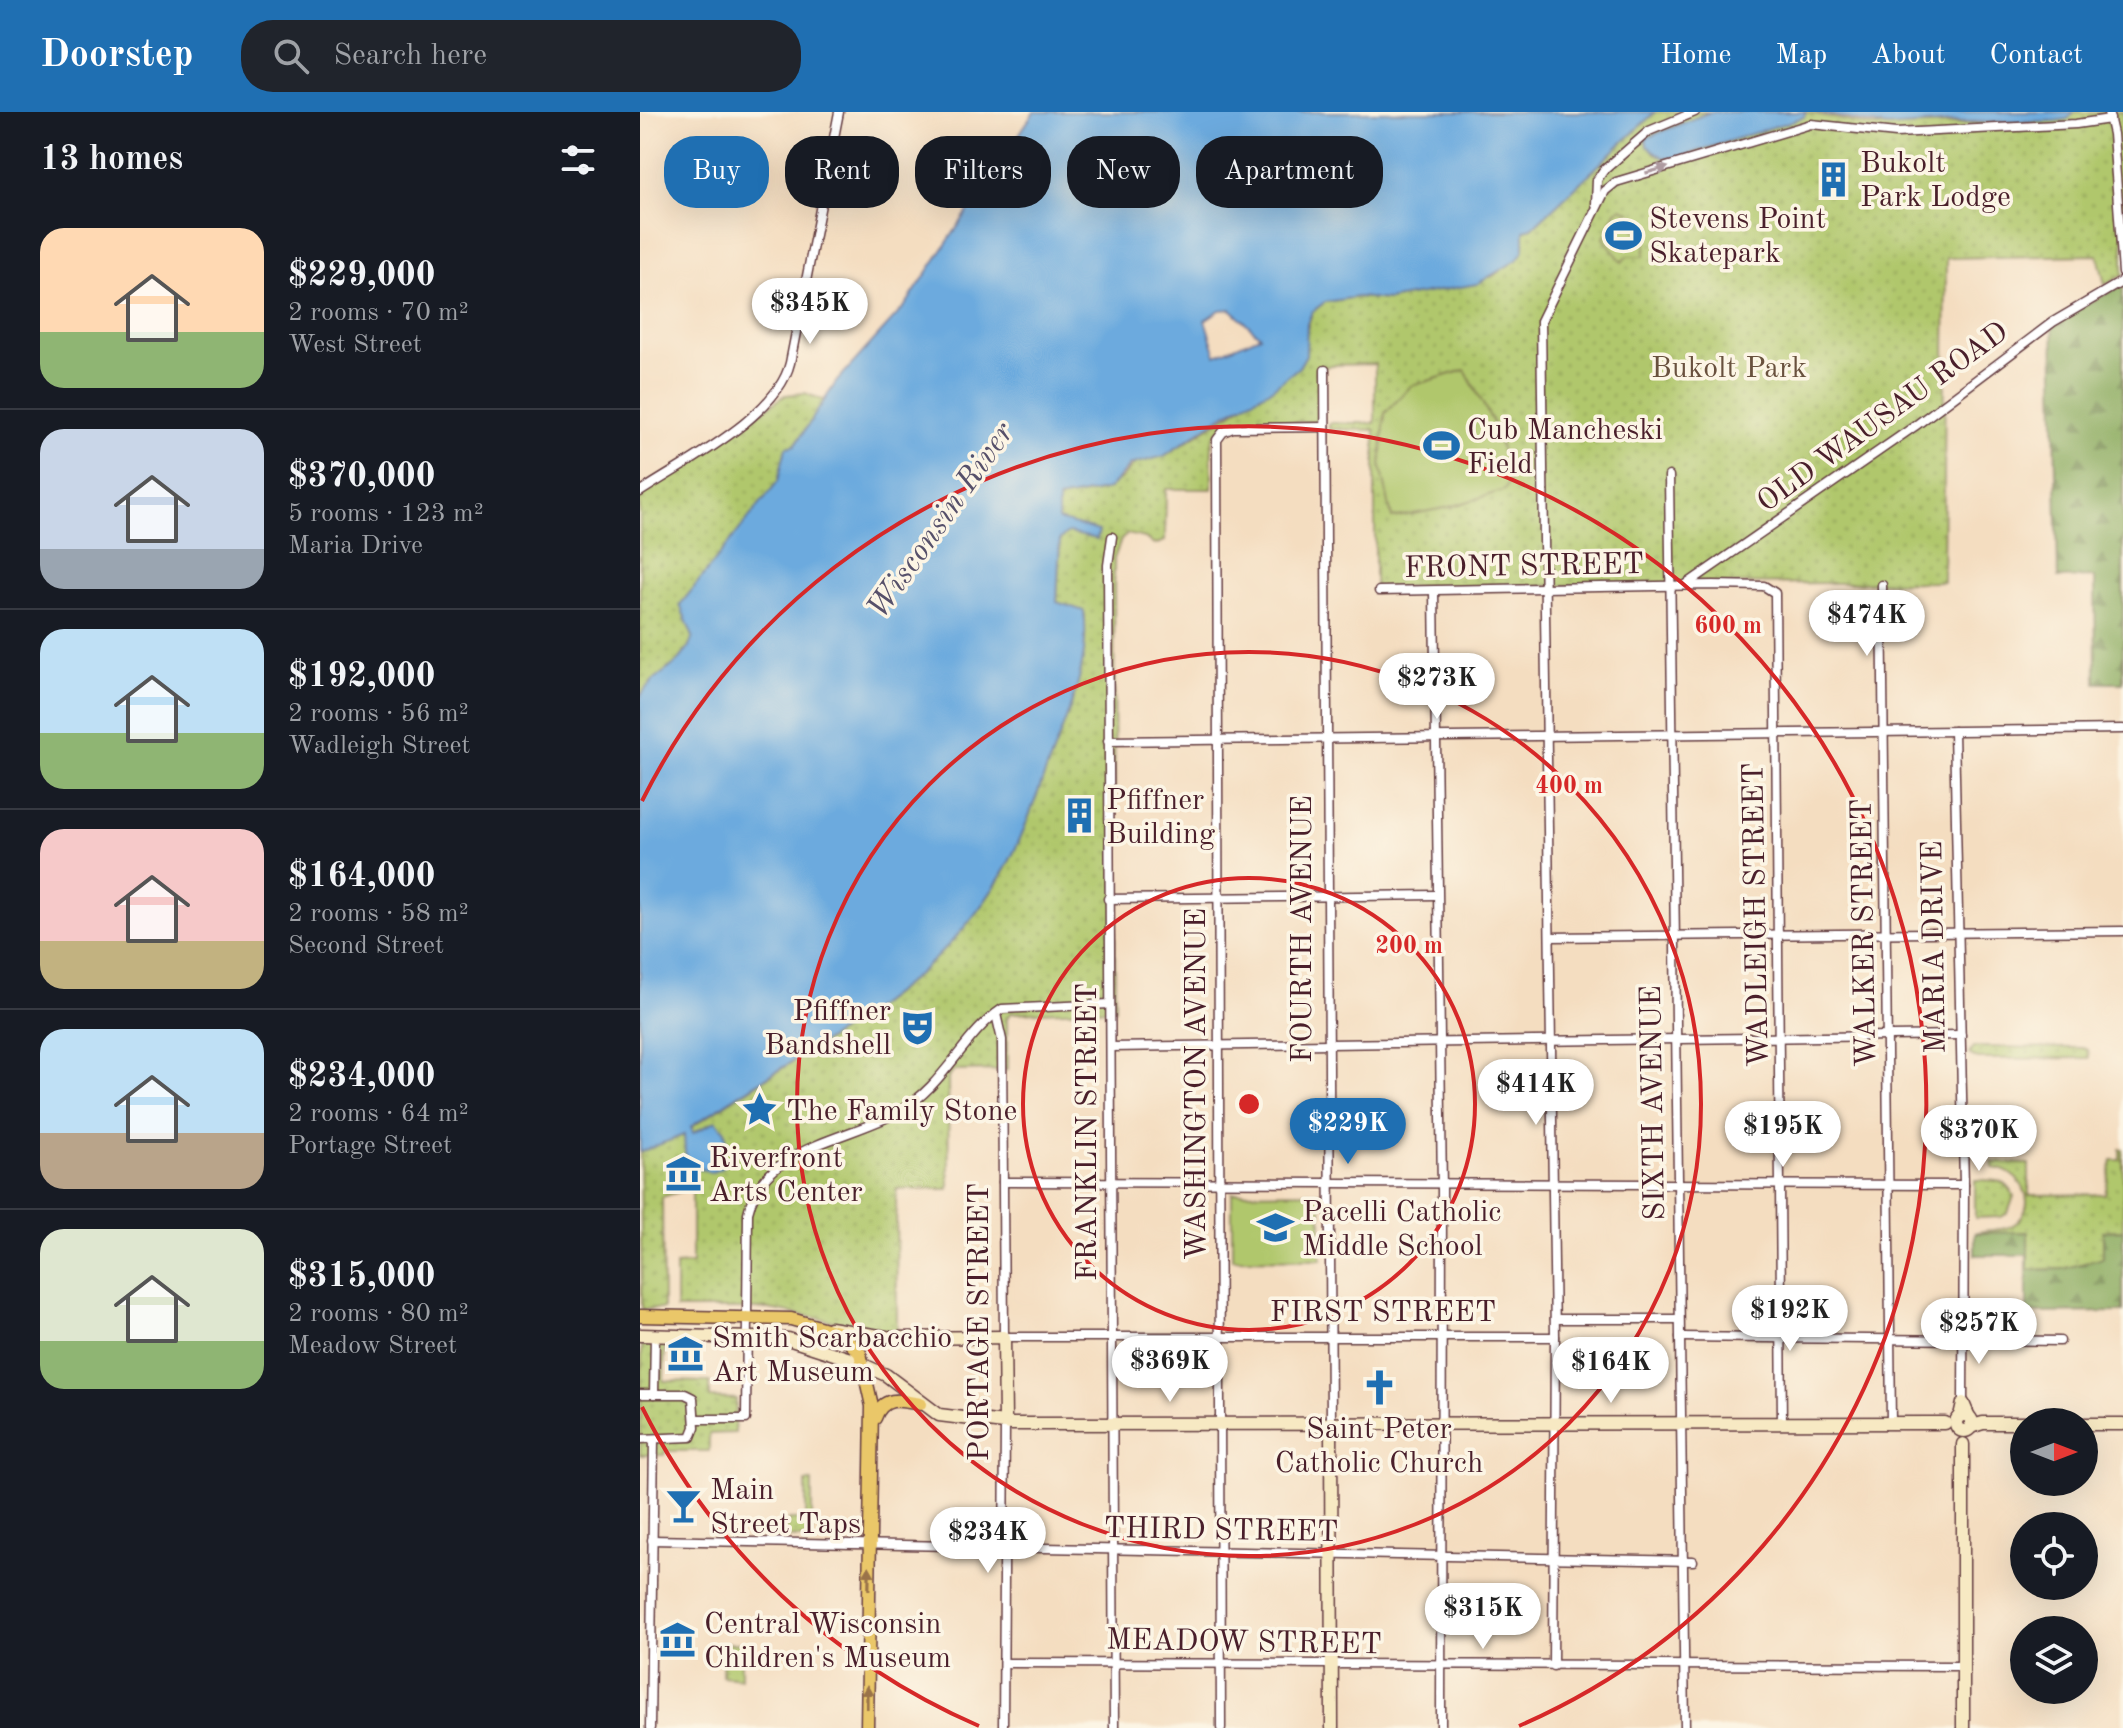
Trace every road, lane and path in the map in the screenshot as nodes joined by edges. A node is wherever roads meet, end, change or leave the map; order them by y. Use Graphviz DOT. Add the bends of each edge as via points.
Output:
graph roads {
  1 [pos="839,112"];
  2 [pos="1695,112"];
  3 [pos="2109,116"];
  4 [pos="1596,209"];
  5 [pos="2123,273"];
  6 [pos="2123,281"];
  7 [pos="1325,370"];
  8 [pos="1325,427"];
  9 [pos="1669,476"];
  10 [pos="640,492"];
  11 [pos="1112,537"];
  12 [pos="1670,585"];
  13 [pos="1686,585"];
  14 [pos="1882,585"];
  15 [pos="1547,588"];
  16 [pos="1379,591"];
  17 [pos="1434,591"];
  18 [pos="2123,729"];
  19 [pos="1885,731"];
  20 [pos="1954,731"];
  21 [pos="1777,732"];
  22 [pos="1671,734"];
  23 [pos="1547,735"];
  24 [pos="1435,737"];
  25 [pos="1327,738"];
  26 [pos="1217,740"];
  27 [pos="1108,741"];
  28 [pos="1437,895"];
  29 [pos="1327,897"];
  30 [pos="1218,898"];
  31 [pos="1108,899"];
  32 [pos="2123,931"];
  33 [pos="1888,932"];
  34 [pos="1959,932"];
  35 [pos="1780,934"];
  36 [pos="1674,935"];
  37 [pos="1550,937"];
  38 [pos="1110,1004"];
  39 [pos="996,1014"];
  40 [pos="1961,1035"];
  41 [pos="1889,1036"];
  42 [pos="1781,1038"];
  43 [pos="1675,1039"];
  44 [pos="1550,1042"];
  45 [pos="1439,1043"];
  46 [pos="1328,1045"];
  47 [pos="1111,1047"];
  48 [pos="1218,1047"];
  49 [pos="1003,1182"];
  50 [pos="1111,1182"];
  51 [pos="1219,1182"];
  52 [pos="1330,1182"];
  53 [pos="1441,1183"];
  54 [pos="1553,1184"];
  55 [pos="1890,1184"];
  56 [pos="1678,1185"];
  57 [pos="1782,1185"];
  58 [pos="1964,1185"];
  59 [pos="640,1316"];
  60 [pos="747,1316"];
  61 [pos="1555,1319"];
  62 [pos="1679,1319"];
  63 [pos="827,1327"];
  64 [pos="640,1335"];
  65 [pos="655,1335"];
  66 [pos="747,1336"];
  67 [pos="1331,1336"];
  68 [pos="1004,1337"];
  69 [pos="1112,1337"];
  70 [pos="1221,1337"];
  71 [pos="1442,1337"];
  72 [pos="1555,1337"];
  73 [pos="1680,1337"];
  74 [pos="1783,1337"];
  75 [pos="1891,1339"];
  76 [pos="1963,1339"];
  77 [pos="2060,1341"];
  78 [pos="864,1364"];
  79 [pos="640,1394"];
  80 [pos="654,1394"];
  81 [pos="1963,1403"];
  82 [pos="920,1404"];
  83 [pos="696,1419"];
  84 [pos="1005,1422"];
  85 [pos="1113,1422"];
  86 [pos="1221,1422"];
  87 [pos="1331,1423"];
  88 [pos="1554,1423"];
  89 [pos="1681,1423"];
  90 [pos="1964,1423"];
  91 [pos="2010,1423"];
  92 [pos="1442,1424"];
  93 [pos="1782,1424"];
  94 [pos="1891,1424"];
  95 [pos="2098,1424"];
  96 [pos="2123,1424"];
  97 [pos="873,1425"];
  98 [pos="640,1439"];
  99 [pos="654,1439"];
  100 [pos="641,1512"];
  101 [pos="652,1513"];
  102 [pos="652,1540"];
  103 [pos="869,1547"];
  104 [pos="1004,1549"];
  105 [pos="1113,1552"];
  106 [pos="1221,1552"];
  107 [pos="1331,1554"];
  108 [pos="1442,1559"];
  109 [pos="1555,1560"];
  110 [pos="1682,1561"];
  111 [pos="1693,1561"];
  112 [pos="1004,1663"];
  113 [pos="1114,1664"];
  114 [pos="1221,1665"];
  115 [pos="1332,1666"];
  116 [pos="1553,1666"];
  117 [pos="1963,1666"];
  118 [pos="1442,1667"];
  119 [pos="1684,1667"];
  120 [pos="650,1728"];
  121 [pos="867,1728"];
  122 [pos="1003,1728"];
  123 [pos="1114,1728"];
  124 [pos="1221,1728"];
  125 [pos="1332,1728"];
  126 [pos="1441,1728"];
  127 [pos="1685,1728"];
  128 [pos="1963,1728"];
  1 -- 10 [label="street" via="790,363 780,390 756,414"];
  2 -- 4 [label="street" via="1649,131 1603,171 1597,180"];
  4 -- 3 [label="street, one-way" via="1616,182 1811,124 1896,133 2076,124"];
  3 -- 5 [label="street"];
  4 -- 15 [label="street" via="1541,321"];
  6 -- 13 [label="street, OLD WAUSAU ROAD" via="2053,322 1915,426"];
  7 -- 8 [label="street, FOURTH AVENUE"];
  8 -- 25 [label="street, FOURTH AVENUE"];
  8 -- 26 [label="street, WASHINGTON AVENUE" via="1233,428 1217,440"];
  9 -- 12 [label="street, SIXTH AVENUE"];
  11 -- 27 [label="street, FRANKLIN STREET"];
  12 -- 13 [label="street"];
  12 -- 15 [label="street, FRONT STREET"];
  12 -- 22 [label="street, SIXTH AVENUE"];
  13 -- 21 [label="street, WADLEIGH STREET" via="1773,589"];
  14 -- 19 [label="street, WALKER STREET"];
  15 -- 17 [label="street, FRONT STREET"];
  15 -- 23 [label="street"];
  16 -- 17 [label="street, FRONT STREET"];
  17 -- 24 [label="street"];
  18 -- 20 [label="street"];
  19 -- 20 [label="street"];
  19 -- 21 [label="street"];
  19 -- 33 [label="street, WALKER STREET"];
  20 -- 34 [label="street, MARIA DRIVE"];
  21 -- 22 [label="street"];
  21 -- 35 [label="street, WADLEIGH STREET"];
  22 -- 23 [label="street"];
  22 -- 36 [label="street, SIXTH AVENUE"];
  23 -- 24 [label="street"];
  23 -- 37 [label="street"];
  24 -- 25 [label="street"];
  24 -- 28 [label="street"];
  25 -- 26 [label="street"];
  25 -- 29 [label="street, FOURTH AVENUE"];
  26 -- 27 [label="street"];
  26 -- 30 [label="street, WASHINGTON AVENUE"];
  27 -- 31 [label="street, FRANKLIN STREET"];
  28 -- 29 [label="street"];
  28 -- 45 [label="street"];
  29 -- 30 [label="street"];
  29 -- 46 [label="street, FOURTH AVENUE"];
  30 -- 31 [label="street"];
  30 -- 48 [label="street, WASHINGTON AVENUE"];
  31 -- 38 [label="street, FRANKLIN STREET"];
  32 -- 34 [label="street"];
  33 -- 34 [label="street"];
  33 -- 35 [label="street"];
  33 -- 41 [label="street, WALKER STREET"];
  34 -- 40 [label="street, MARIA DRIVE"];
  35 -- 36 [label="street"];
  35 -- 42 [label="street, WADLEIGH STREET"];
  36 -- 37 [label="street"];
  36 -- 43 [label="street, SIXTH AVENUE"];
  37 -- 44 [label="street"];
  38 -- 39 [label="street" via="1015,1006"];
  38 -- 47 [label="street, FRANKLIN STREET"];
  39 -- 49 [label="street, PORTAGE STREET" via="1002,1040"];
  39 -- 60 [label="street" via="941,1079 908,1106 785,1161 762,1180 748,1213"];
  40 -- 41 [label="street"];
  40 -- 58 [label="street, MARIA DRIVE"];
  41 -- 42 [label="street"];
  41 -- 55 [label="street, WALKER STREET"];
  42 -- 43 [label="street"];
  42 -- 57 [label="street, WADLEIGH STREET"];
  43 -- 44 [label="street"];
  43 -- 56 [label="street, SIXTH AVENUE"];
  44 -- 45 [label="street"];
  44 -- 54 [label="street"];
  45 -- 46 [label="street"];
  45 -- 53 [label="street"];
  46 -- 48 [label="street"];
  46 -- 52 [label="street, FOURTH AVENUE"];
  47 -- 48 [label="street"];
  47 -- 50 [label="street, FRANKLIN STREET"];
  48 -- 51 [label="street, WASHINGTON AVENUE"];
  49 -- 50 [label="street"];
  49 -- 68 [label="street, PORTAGE STREET"];
  50 -- 51 [label="street"];
  50 -- 69 [label="street, FRANKLIN STREET"];
  51 -- 52 [label="street"];
  51 -- 70 [label="street, WASHINGTON AVENUE"];
  52 -- 53 [label="street"];
  52 -- 67 [label="street, FOURTH AVENUE"];
  53 -- 54 [label="street"];
  53 -- 71 [label="street"];
  54 -- 56 [label="street"];
  54 -- 61 [label="street"];
  55 -- 57 [label="street"];
  55 -- 58 [label="street"];
  55 -- 75 [label="street, WALKER STREET"];
  56 -- 57 [label="street"];
  56 -- 62 [label="street, SIXTH AVENUE"];
  57 -- 74 [label="street, WADLEIGH STREET"];
  58 -- 76 [label="street, MARIA DRIVE"];
  59 -- 60 [label="main road"];
  60 -- 63 [label="main road"];
  60 -- 66 [label="street"];
  61 -- 62 [label="street"];
  61 -- 72 [label="street"];
  62 -- 73 [label="street, SIXTH AVENUE"];
  63 -- 68 [label="street, FIRST STREET" via="892,1338"];
  63 -- 78 [label="main road" via="852,1343"];
  64 -- 65 [label="street"];
  65 -- 66 [label="street"];
  65 -- 80 [label="street"];
  66 -- 78 [label="street" via="788,1339"];
  66 -- 83 [label="street" via="746,1419"];
  67 -- 70 [label="street, FIRST STREET"];
  67 -- 71 [label="street, FIRST STREET"];
  67 -- 87 [label="street, FOURTH AVENUE"];
  68 -- 69 [label="street, FIRST STREET"];
  68 -- 84 [label="street, PORTAGE STREET"];
  69 -- 70 [label="street, FIRST STREET"];
  69 -- 85 [label="street, FRANKLIN STREET"];
  70 -- 86 [label="street, WASHINGTON AVENUE"];
  71 -- 72 [label="street, FIRST STREET"];
  71 -- 92 [label="street"];
  72 -- 88 [label="street"];
  73 -- 74 [label="street"];
  73 -- 89 [label="street, SIXTH AVENUE"];
  74 -- 75 [label="street"];
  74 -- 93 [label="street, WADLEIGH STREET"];
  75 -- 76 [label="street"];
  75 -- 94 [label="street, WALKER STREET"];
  76 -- 77 [label="street"];
  76 -- 81 [label="street, MARIA DRIVE"];
  78 -- 82 [label="street" via="893,1379"];
  78 -- 97 [label="main road"];
  79 -- 80 [label="street"];
  80 -- 83 [label="street" via="690,1396"];
  81 -- 90 [label="street"];
  82 -- 84 [label="street" via="953,1419"];
  82 -- 97 [label="main road" via="889,1401 878,1410"];
  83 -- 99 [label="street" via="688,1439"];
  84 -- 85 [label="street"];
  84 -- 104 [label="street, PORTAGE STREET"];
  85 -- 86 [label="street"];
  85 -- 105 [label="street, FRANKLIN STREET"];
  86 -- 87 [label="street"];
  86 -- 106 [label="street, WASHINGTON AVENUE"];
  87 -- 92 [label="street"];
  87 -- 107 [label="street, FOURTH AVENUE"];
  88 -- 89 [label="street"];
  88 -- 92 [label="street"];
  88 -- 109 [label="street"];
  89 -- 93 [label="street"];
  89 -- 110 [label="street, SIXTH AVENUE"];
  90 -- 91 [label="street"];
  90 -- 94 [label="street"];
  90 -- 117 [label="street"];
  92 -- 108 [label="street"];
  93 -- 94 [label="street"];
  95 -- 96 [label="street"];
  97 -- 103 [label="main road"];
  98 -- 99 [label="street"];
  99 -- 101 [label="street"];
  100 -- 101 [label="street"];
  101 -- 102 [label="street"];
  102 -- 103 [label="street, THIRD STREET"];
  102 -- 120 [label="street"];
  103 -- 104 [label="street, THIRD STREET"];
  121 -- 103 [label="main road, one-way"];
  104 -- 105 [label="street, THIRD STREET"];
  104 -- 112 [label="street, PORTAGE STREET"];
  105 -- 106 [label="street, THIRD STREET"];
  105 -- 113 [label="street, FRANKLIN STREET"];
  106 -- 107 [label="street, THIRD STREET"];
  106 -- 114 [label="street, WASHINGTON AVENUE"];
  107 -- 108 [label="street, THIRD STREET"];
  107 -- 115 [label="street, FOURTH AVENUE"];
  108 -- 109 [label="street, THIRD STREET"];
  108 -- 118 [label="street"];
  109 -- 110 [label="street, THIRD STREET"];
  109 -- 116 [label="street"];
  110 -- 111 [label="street, THIRD STREET"];
  110 -- 119 [label="street, SIXTH AVENUE"];
  112 -- 113 [label="street, MEADOW STREET"];
  112 -- 122 [label="street, PORTAGE STREET"];
  113 -- 114 [label="street, MEADOW STREET"];
  113 -- 123 [label="street, FRANKLIN STREET"];
  114 -- 115 [label="street, MEADOW STREET"];
  114 -- 124 [label="street, WASHINGTON AVENUE"];
  115 -- 118 [label="street, MEADOW STREET"];
  115 -- 125 [label="street, FOURTH AVENUE"];
  116 -- 118 [label="street, MEADOW STREET"];
  116 -- 119 [label="street, MEADOW STREET"];
  117 -- 119 [label="street, MEADOW STREET"];
  117 -- 128 [label="street"];
  118 -- 126 [label="street"];
  119 -- 127 [label="street, SIXTH AVENUE"];
}
